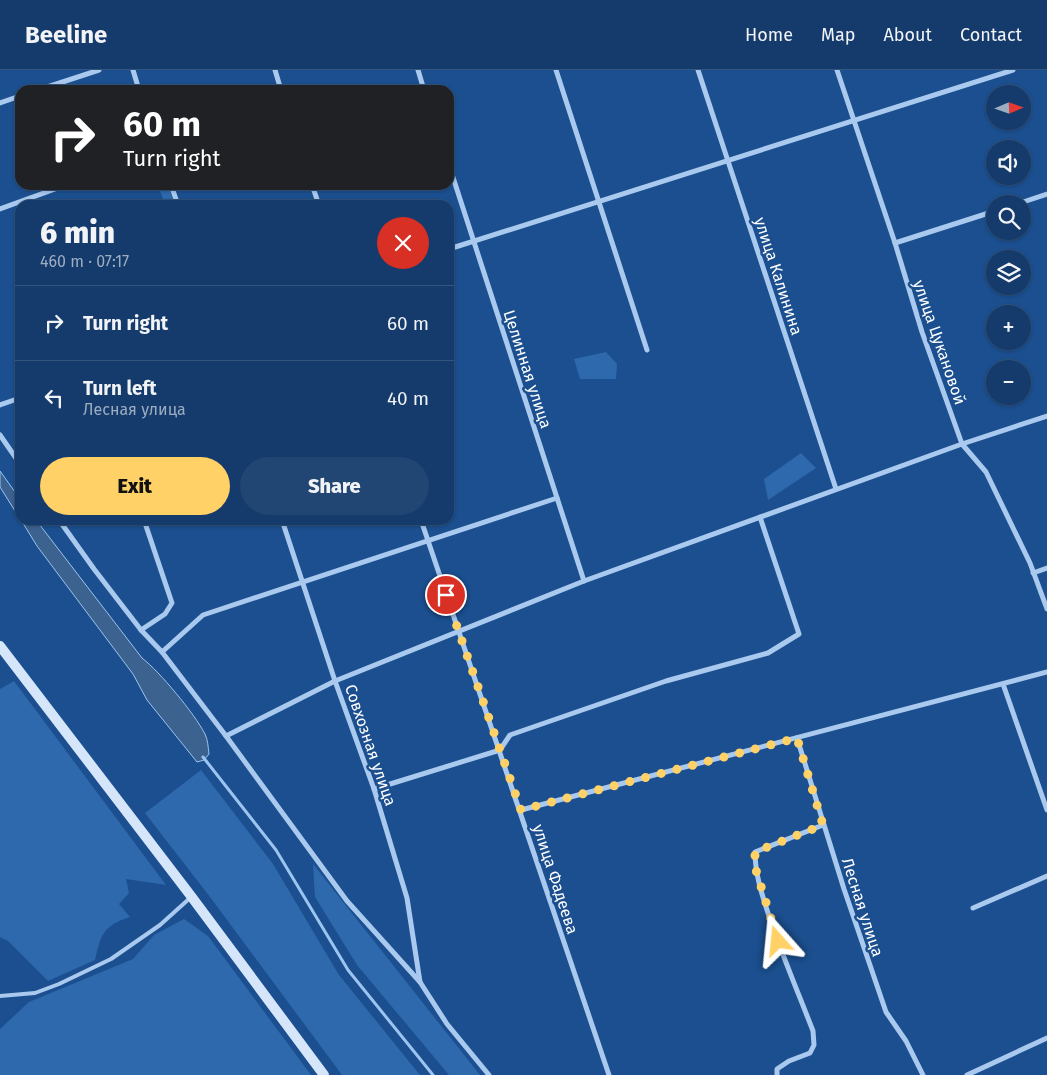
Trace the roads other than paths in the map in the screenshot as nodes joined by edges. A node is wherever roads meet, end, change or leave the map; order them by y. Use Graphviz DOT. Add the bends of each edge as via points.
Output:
graph roads {
  1 [pos="99,70"];
  2 [pos="132,70"];
  3 [pos="275,70"];
  4 [pos="418,70"];
  5 [pos="556,70"];
  6 [pos="698,70"];
  7 [pos="837,70"];
  8 [pos="1013,70"];
  9 [pos="53,85"];
  10 [pos="137,85"];
  11 [pos="280,85"];
  12 [pos="422,85"];
  13 [pos="15,98"];
  14 [pos="0,102"];
  15 [pos="854,120"];
  16 [pos="728,160"];
  17 [pos="454,181"];
  18 [pos="52,190"];
  19 [pos="1047,194"];
  20 [pos="1031,199"];
  21 [pos="25,200"];
  22 [pos="598,201"];
  23 [pos="15,204"];
  24 [pos="0,209"];
  25 [pos="986,214"];
  26 [pos="473,241"];
  27 [pos="895,242"];
  28 [pos="454,247"];
  29 [pos="647,350"];
  30 [pos="15,400"];
  31 [pos="0,405"];
  32 [pos="1047,416"];
  33 [pos="0,435"];
  34 [pos="962,444"];
  35 [pos="15,457"];
  36 [pos="836,489"];
  37 [pos="557,498"];
  38 [pos="760,517"];
  39 [pos="63,525"];
  40 [pos="146,525"];
  41 [pos="284,525"];
  42 [pos="424,525"];
  43 [pos="429,542"];
  44 [pos="1047,568"];
  45 [pos="1034,572"];
  46 [pos="584,581"];
  47 [pos="303,582"];
  48 [pos="1047,609"];
  49 [pos="141,630"];
  50 [pos="458,630"];
  51 [pos="0,646"];
  52 [pos="162,652"];
  53 [pos="1047,672"];
  54 [pos="335,681"];
  55 [pos="1003,684"];
  56 [pos="226,736"];
  57 [pos="797,738"];
  58 [pos="500,750"];
  59 [pos="374,789"];
  60 [pos="521,810"];
  61 [pos="1047,810"];
  62 [pos="823,825"];
  63 [pos="1047,876"];
  64 [pos="191,896"];
  65 [pos="973,908"];
  66 [pos="420,982"];
  67 [pos="0,996"];
  68 [pos="1047,1038"];
  69 [pos="324,1075"];
  70 [pos="489,1075"];
  71 [pos="609,1075"];
  72 [pos="777,1075"];
  73 [pos="923,1075"];
  74 [pos="967,1075"];
  1 -- 9 [label="street"];
  2 -- 10 [label="street"];
  3 -- 11 [label="street"];
  4 -- 12 [label="street"];
  5 -- 22 [label="street"];
  6 -- 16 [label="street, улица Калинина"];
  7 -- 15 [label="street, улица Цукановой"];
  8 -- 15 [label="street"];
  13 -- 14 [label="street"];
  15 -- 16 [label="street"];
  15 -- 27 [label="street, улица Цукановой"];
  16 -- 22 [label="street"];
  16 -- 36 [label="street, улица Калинина"];
  17 -- 26 [label="street, Целинная улица"];
  18 -- 21 [label="street"];
  19 -- 20 [label="street"];
  22 -- 26 [label="street"];
  22 -- 29 [label="street"];
  23 -- 24 [label="street"];
  25 -- 27 [label="street"];
  26 -- 28 [label="street"];
  26 -- 37 [label="street, Целинная улица"];
  27 -- 34 [label="street, улица Цукановой" via="922,332"];
  30 -- 31 [label="street"];
  32 -- 34 [label="street"];
  33 -- 35 [label="street"];
  34 -- 36 [label="street"];
  34 -- 45 [label="street, улица Цукановой" via="986,472"];
  36 -- 38 [label="street"];
  37 -- 43 [label="street"];
  37 -- 46 [label="street, Целинная улица"];
  38 -- 46 [label="street"];
  38 -- 58 [label="street" via="799,634 768,653 666,682 510,735"];
  39 -- 49 [label="street"];
  40 -- 49 [label="street" via="172,603 165,614"];
  41 -- 47 [label="street, Совхозная улица"];
  42 -- 43 [label="street, улица Фадеева"];
  43 -- 47 [label="street"];
  43 -- 50 [label="street, улица Фадеева"];
  44 -- 45 [label="street"];
  45 -- 48 [label="street, улица Цукановой"];
  46 -- 50 [label="street"];
  47 -- 52 [label="street" via="203,615"];
  47 -- 54 [label="street, Совхозная улица"];
  49 -- 52 [label="street"];
  50 -- 54 [label="street"];
  50 -- 58 [label="street, улица Фадеева"];
  51 -- 64 [label="main road"];
  52 -- 56 [label="street"];
  53 -- 55 [label="street"];
  54 -- 56 [label="street"];
  54 -- 59 [label="street, Совхозная улица"];
  55 -- 57 [label="street"];
  55 -- 61 [label="street"];
  56 -- 66 [label="street" via="347,900"];
  57 -- 60 [label="street"];
  57 -- 62 [label="street, Лесная улица"];
  58 -- 59 [label="street"];
  58 -- 60 [label="street, улица Фадеева"];
  59 -- 66 [label="street, Совхозная улица" via="407,898"];
  60 -- 71 [label="street, улица Фадеева"];
  62 -- 72 [label="street" via="755,852 755,867 764,900 813,1031 814,1045 810,1053 789,1061 778,1069"];
  62 -- 73 [label="street, Лесная улица" via="886,1012 906,1041"];
  63 -- 65 [label="street"];
  64 -- 67 [label="lane" via="160,925 111,959 35,993"];
  64 -- 69 [label="main road"];
  66 -- 70 [label="street" via="448,1024"];
  68 -- 74 [label="street"];
}
